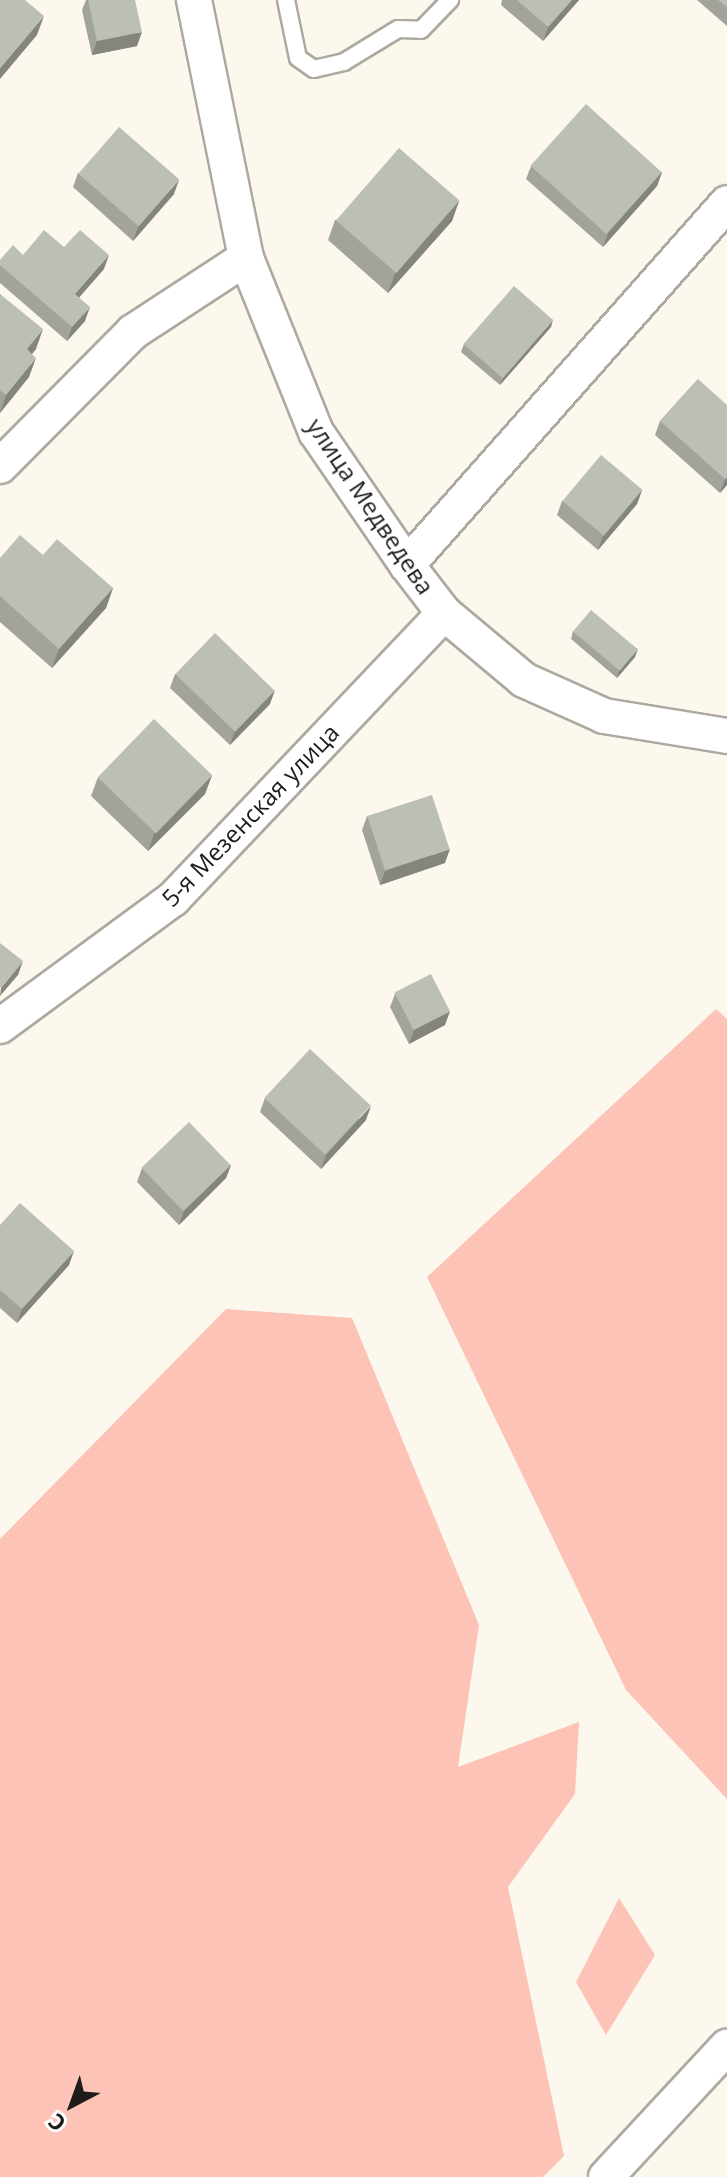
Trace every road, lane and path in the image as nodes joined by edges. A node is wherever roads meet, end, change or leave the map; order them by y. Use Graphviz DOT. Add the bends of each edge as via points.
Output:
graph roads {
  1 [pos="194,0"];
  2 [pos="286,0"];
  3 [pos="450,0"];
  4 [pos="727,203"];
  5 [pos="246,258"];
  6 [pos="0,466"];
  7 [pos="407,565"];
  8 [pos="444,613"];
  9 [pos="727,736"];
  10 [pos="0,1026"];
  11 [pos="727,2047"];
  12 [pos="606,2177"];
  1 -- 5 [label="street, улица Медведева"];
  2 -- 3 [label="lane" via="298,58 314,69 344,62 398,29 421,30"];
  4 -- 7 [label="street"];
  5 -- 6 [label="street" via="133,332"];
  5 -- 7 [label="street, улица Медведева" via="316,432"];
  7 -- 8 [label="street, улица Медведева"];
  8 -- 9 [label="street, улица Медведева" via="524,680 604,716"];
  8 -- 10 [label="street, 5-я Мезенская улица" via="173,899"];
  11 -- 12 [label="street"];
}
